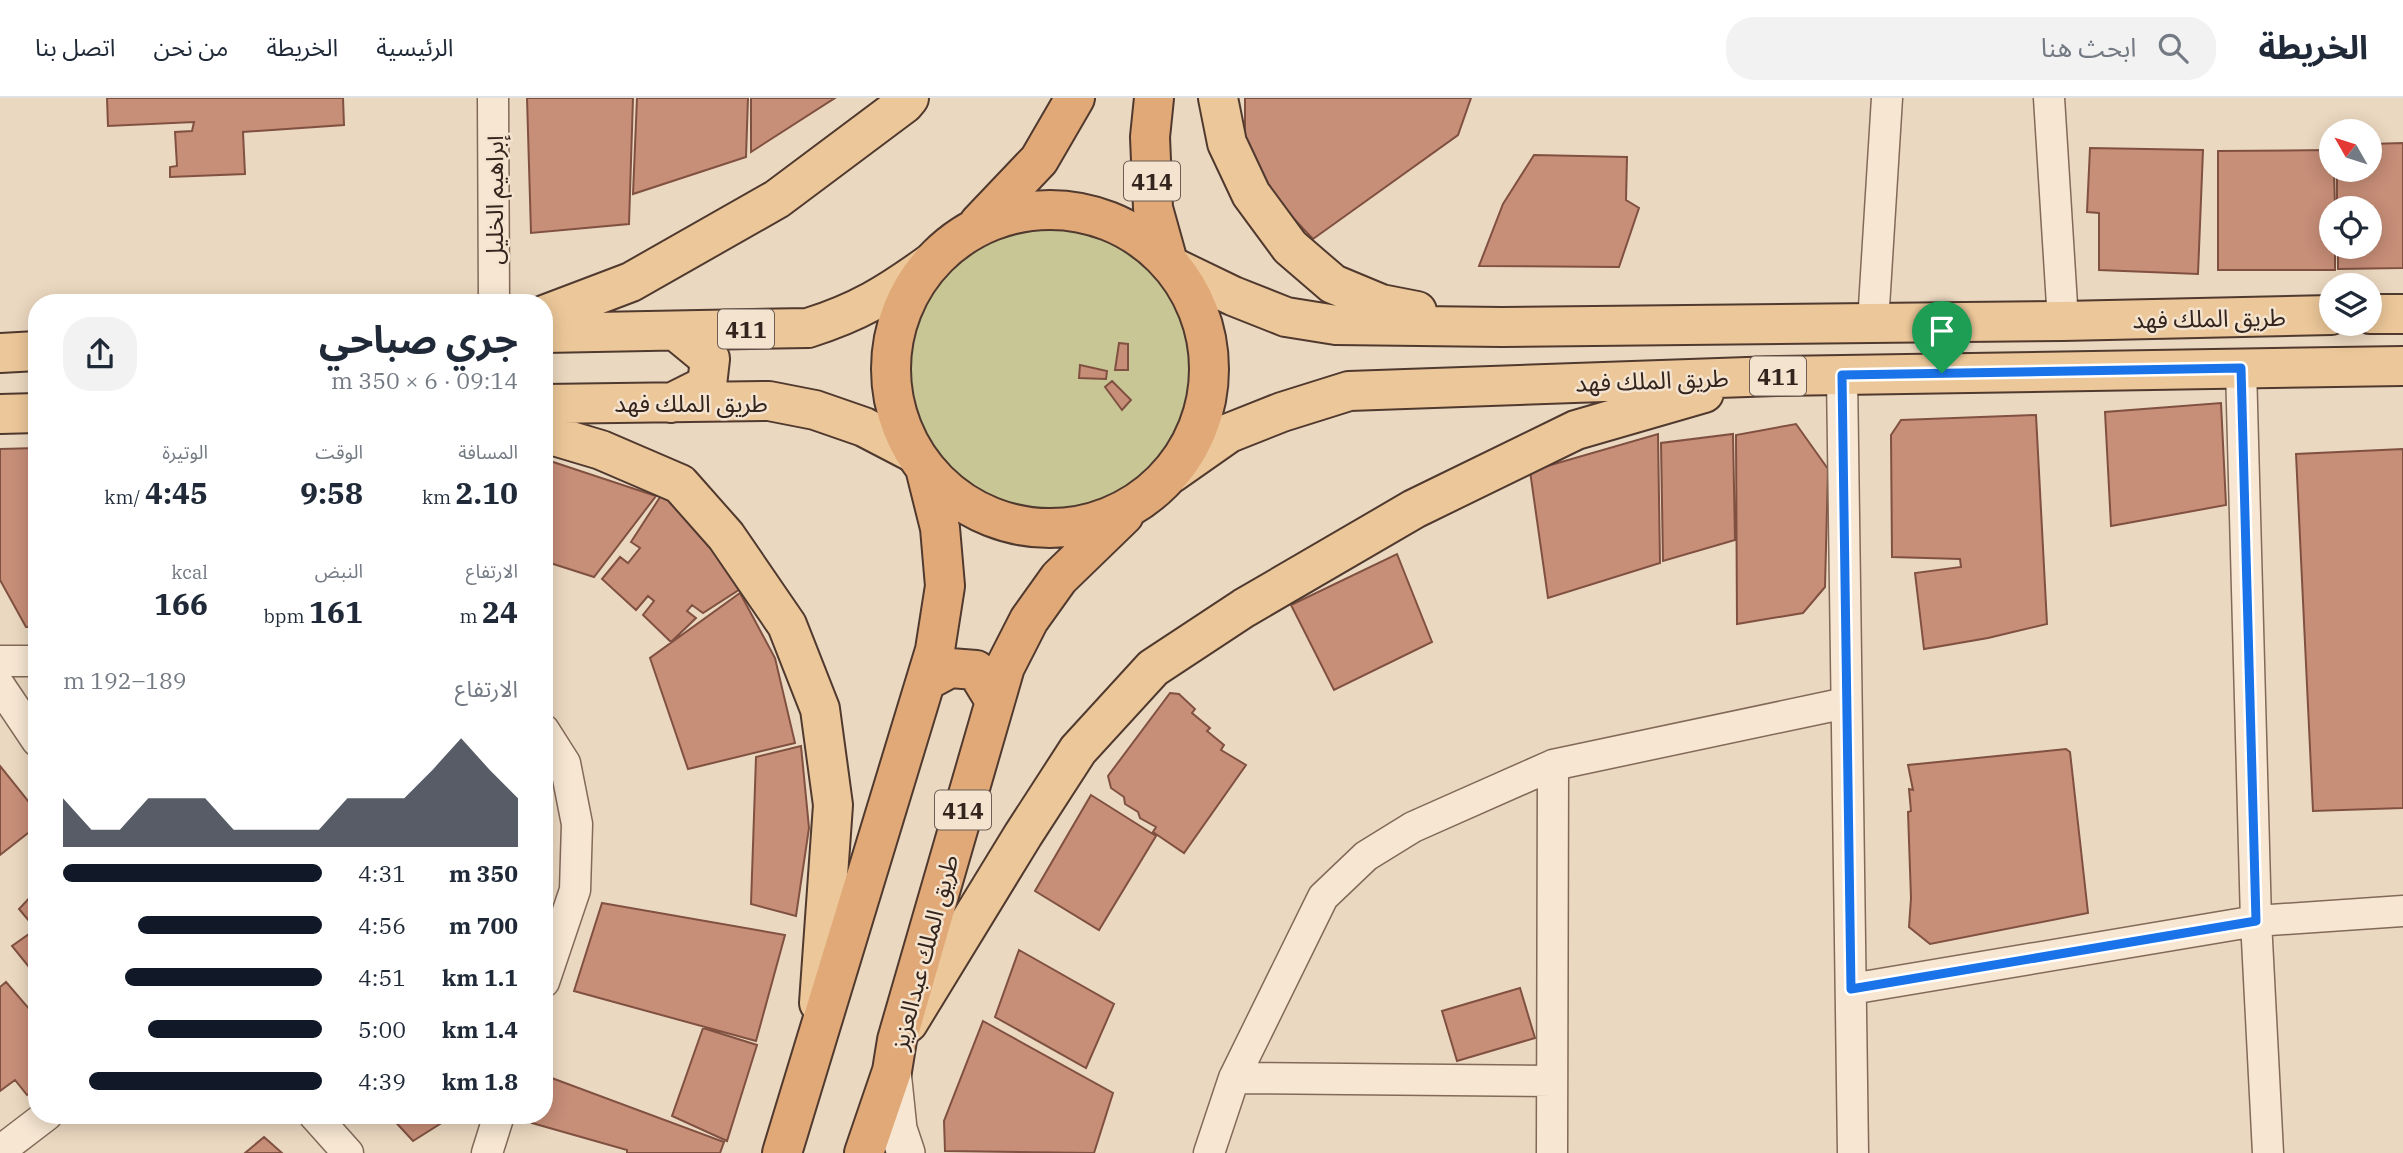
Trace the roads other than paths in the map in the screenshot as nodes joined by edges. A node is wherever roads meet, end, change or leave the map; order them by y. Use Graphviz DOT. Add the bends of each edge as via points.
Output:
graph roads {
  1 [pos="493,98"];
  2 [pos="909,98"];
  3 [pos="1075,98"];
  4 [pos="1154,98"];
  5 [pos="1218,98"];
  6 [pos="1887,98"];
  7 [pos="2049,98"];
  8 [pos="974,228"];
  9 [pos="931,263"];
  10 [pos="1171,265"];
  11 [pos="494,294"];
  12 [pos="553,312"];
  13 [pos="2382,314"];
  14 [pos="2403,314"];
  15 [pos="2319,315"];
  16 [pos="2063,321"];
  17 [pos="1874,323"];
  18 [pos="1502,327"];
  19 [pos="676,331"];
  20 [pos="553,334"];
  21 [pos="28,351"];
  22 [pos="0,352"];
  23 [pos="2403,366"];
  24 [pos="2241,368"];
  25 [pos="1842,375"];
  26 [pos="1776,376"];
  27 [pos="671,403"];
  28 [pos="553,404"];
  29 [pos="28,413"];
  30 [pos="0,414"];
  31 [pos="553,436"];
  32 [pos="919,460"];
  33 [pos="1172,473"];
  34 [pos="1134,506"];
  35 [pos="0,661"];
  36 [pos="28,661"];
  37 [pos="926,681"];
  38 [pos="0,686"];
  39 [pos="995,701"];
  40 [pos="1846,703"];
  41 [pos="28,728"];
  42 [pos="553,744"];
  43 [pos="1553,765"];
  44 [pos="2403,911"];
  45 [pos="2256,921"];
  46 [pos="553,955"];
  47 [pos="1851,989"];
  48 [pos="816,1046"];
  49 [pos="895,1056"];
  50 [pos="1234,1078"];
  51 [pos="1552,1081"];
  52 [pos="36,1124"];
  53 [pos="322,1124"];
  54 [pos="496,1124"];
  55 [pos="0,1152"];
  56 [pos="348,1153"];
  57 [pos="486,1153"];
  58 [pos="782,1153"];
  59 [pos="864,1153"];
  60 [pos="906,1153"];
  61 [pos="1209,1153"];
  62 [pos="1552,1153"];
  63 [pos="1853,1153"];
  64 [pos="2268,1153"];
  1 -- 11 [label="street, إبراهيم الخليل"];
  2 -- 12 [label="main road" via="777,199 631,282"];
  3 -- 8 [label="highway" via="1039,160"];
  4 -- 10 [label="highway, 414" via="1150,136 1153,208"];
  5 -- 18 [label="main road" via="1227,143 1251,194 1290,247 1333,284 1381,304"];
  6 -- 17 [label="street"];
  7 -- 16 [label="street"];
  8 -- 9 [label="highway"];
  8 -- 10 [label="highway" via="1027,210 1082,212 1133,232"];
  9 -- 19 [label="main road, 411" via="893,291 848,315 808,328"];
  9 -- 32 [label="highway" via="903,305 890,354 893,405"];
  10 -- 18 [label="main road, طريق الملك فهد / 411" via="1286,317 1336,326"];
  10 -- 33 [label="highway, طريق الملك عبدالعزيز" via="1201,316 1211,370 1200,425"];
  13 -- 14 [label="main road"];
  15 -- 16 [label="main road, طريق الملك فهد / 411"];
  16 -- 17 [label="main road, طريق الملك فهد / 411"];
  17 -- 18 [label="main road, طريق الملك فهد / 411"];
  19 -- 20 [label="main road, 411"];
  19 -- 27 [label="main road" via="710,359 707,384"];
  21 -- 22 [label="main road"];
  23 -- 24 [label="main road, طريق الملك فهد / 411"];
  24 -- 25 [label="main road, طريق الملك فهد / 411"];
  24 -- 45 [label="street"];
  25 -- 26 [label="main road, طريق الملك فهد / 411"];
  25 -- 40 [label="street"];
  26 -- 33 [label="main road, طريق الملك فهد / 411" via="1349,391 1229,433"];
  26 -- 49 [label="main road" via="1576,430 1414,509 1153,667 1078,750 1023,835"];
  27 -- 28 [label="main road, طريق الملك فهد"];
  27 -- 32 [label="main road, طريق الملك فهد" via="769,401 815,410 864,427"];
  29 -- 30 [label="main road"];
  31 -- 48 [label="main road" via="601,450 680,484 726,536 787,625 820,709 834,805"];
  32 -- 34 [label="highway" via="944,491 987,517 1036,529 1087,525"];
  32 -- 37 [label="highway" via="940,528 945,586"];
  33 -- 34 [label="highway, طريق الملك عبدالعزيز"];
  34 -- 39 [label="highway, طريق الملك عبدالعزيز / 414" via="1059,578 1028,620 1005,667"];
  35 -- 36 [label="street"];
  37 -- 39 [label="highway" via="950,668 976,670"];
  37 -- 48 [label="highway"];
  38 -- 41 [label="street"];
  39 -- 49 [label="highway, طريق الملك عبدالعزيز / 414"];
  40 -- 43 [label="street"];
  40 -- 47 [label="street"];
  42 -- 46 [label="street" via="565,763 577,824 575,890"];
  43 -- 50 [label="street" via="1413,827 1366,856 1323,897"];
  43 -- 51 [label="street"];
  44 -- 45 [label="street"];
  45 -- 47 [label="street"];
  45 -- 64 [label="street"];
  47 -- 63 [label="street"];
  48 -- 58 [label="highway"];
  49 -- 59 [label="highway, طريق الملك عبدالعزيز / 414"];
  49 -- 60 [label="street" via="898,1129"];
  50 -- 51 [label="street"];
  50 -- 61 [label="street"];
  51 -- 62 [label="street"];
  52 -- 55 [label="street"];
  53 -- 56 [label="street"];
  54 -- 57 [label="street"];
}
